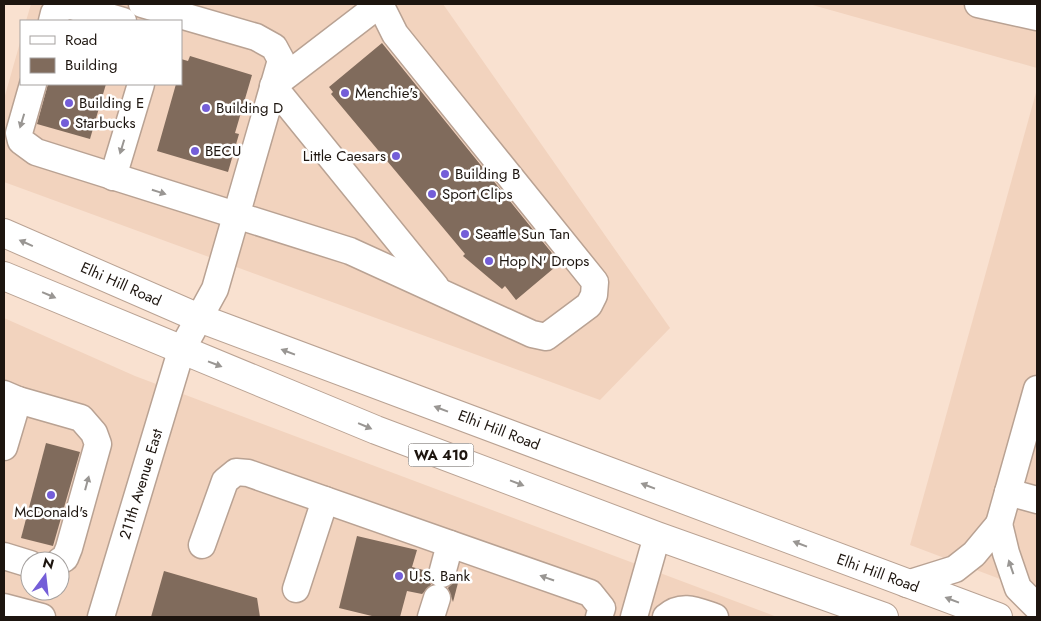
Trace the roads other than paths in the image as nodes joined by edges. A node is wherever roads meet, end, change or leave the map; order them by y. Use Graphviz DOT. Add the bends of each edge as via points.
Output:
graph roads {
  1 [pos="380,4"];
  2 [pos="978,4"];
  3 [pos="155,12"];
  4 [pos="1037,17"];
  5 [pos="52,20"];
  6 [pos="120,20"];
  7 [pos="33,85"];
  8 [pos="141,85"];
  9 [pos="274,86"];
  10 [pos="113,177"];
  11 [pos="236,216"];
  12 [pos="4,233"];
  13 [pos="4,276"];
  14 [pos="440,292"];
  15 [pos="199,318"];
  16 [pos="181,351"];
  17 [pos="1037,389"];
  18 [pos="11,397"];
  19 [pos="4,447"];
  20 [pos="1008,492"];
  21 [pos="325,500"];
  22 [pos="1037,500"];
  23 [pos="999,524"];
  24 [pos="657,536"];
  25 [pos="450,544"];
  26 [pos="202,545"];
  27 [pos="68,551"];
  28 [pos="4,556"];
  29 [pos="20,561"];
  30 [pos="907,584"];
  31 [pos="296,589"];
  32 [pos="437,596"];
  33 [pos="4,607"];
  34 [pos="1037,607"];
  35 [pos="42,617"];
  36 [pos="101,617"];
  37 [pos="599,617"];
  38 [pos="634,617"];
  39 [pos="666,617"];
  40 [pos="715,617"];
  41 [pos="884,617"];
  42 [pos="998,617"];
  1 -- 9 [label="street"];
  1 -- 14 [label="street" via="395,34 595,282 589,305 546,338"];
  2 -- 4 [label="street"];
  3 -- 9 [label="street, 211th Avenue East" via="256,37 274,47 281,60"];
  5 -- 6 [label="street" via="54,13 68,5"];
  7 -- 10 [label="street, one-way" via="19,133 21,141 36,152"];
  8 -- 10 [label="street, one-way"];
  9 -- 11 [label="street, 211th Avenue East"];
  9 -- 14 [label="street"];
  10 -- 11 [label="street, one-way"];
  11 -- 14 [label="street" via="350,251"];
  11 -- 15 [label="street, 211th Avenue East" via="215,289"];
  15 -- 12 [label="main road, Elhi Hill Road / WA 410, one-way"];
  13 -- 16 [label="main road, WA 410, one-way"];
  15 -- 16 [label="street, 211th Avenue East"];
  30 -- 15 [label="main road, Elhi Hill Road / WA 410, one-way"];
  16 -- 24 [label="main road, WA 410, one-way" via="376,430"];
  16 -- 36 [label="street, 211th Avenue East"];
  17 -- 20 [label="street"];
  18 -- 19 [label="street"];
  27 -- 18 [label="street, one-way" via="98,444 94,433 81,418"];
  20 -- 22 [label="street"];
  20 -- 23 [label="street"];
  21 -- 25 [label="street"];
  21 -- 26 [label="street" via="248,473 236,472 225,481"];
  21 -- 31 [label="street"];
  23 -- 30 [label="street" via="974,554 955,569"];
  34 -- 23 [label="street, one-way" via="1018,588"];
  24 -- 38 [label="street"];
  24 -- 41 [label="main road, WA 410"];
  25 -- 32 [label="street"];
  37 -- 25 [label="street, one-way" via="602,608 590,593"];
  28 -- 29 [label="street"];
  42 -- 30 [label="main road, Elhi Hill Road / WA 410, one-way"];
  33 -- 35 [label="street"];
  39 -- 40 [label="street" via="688,608"];
}
